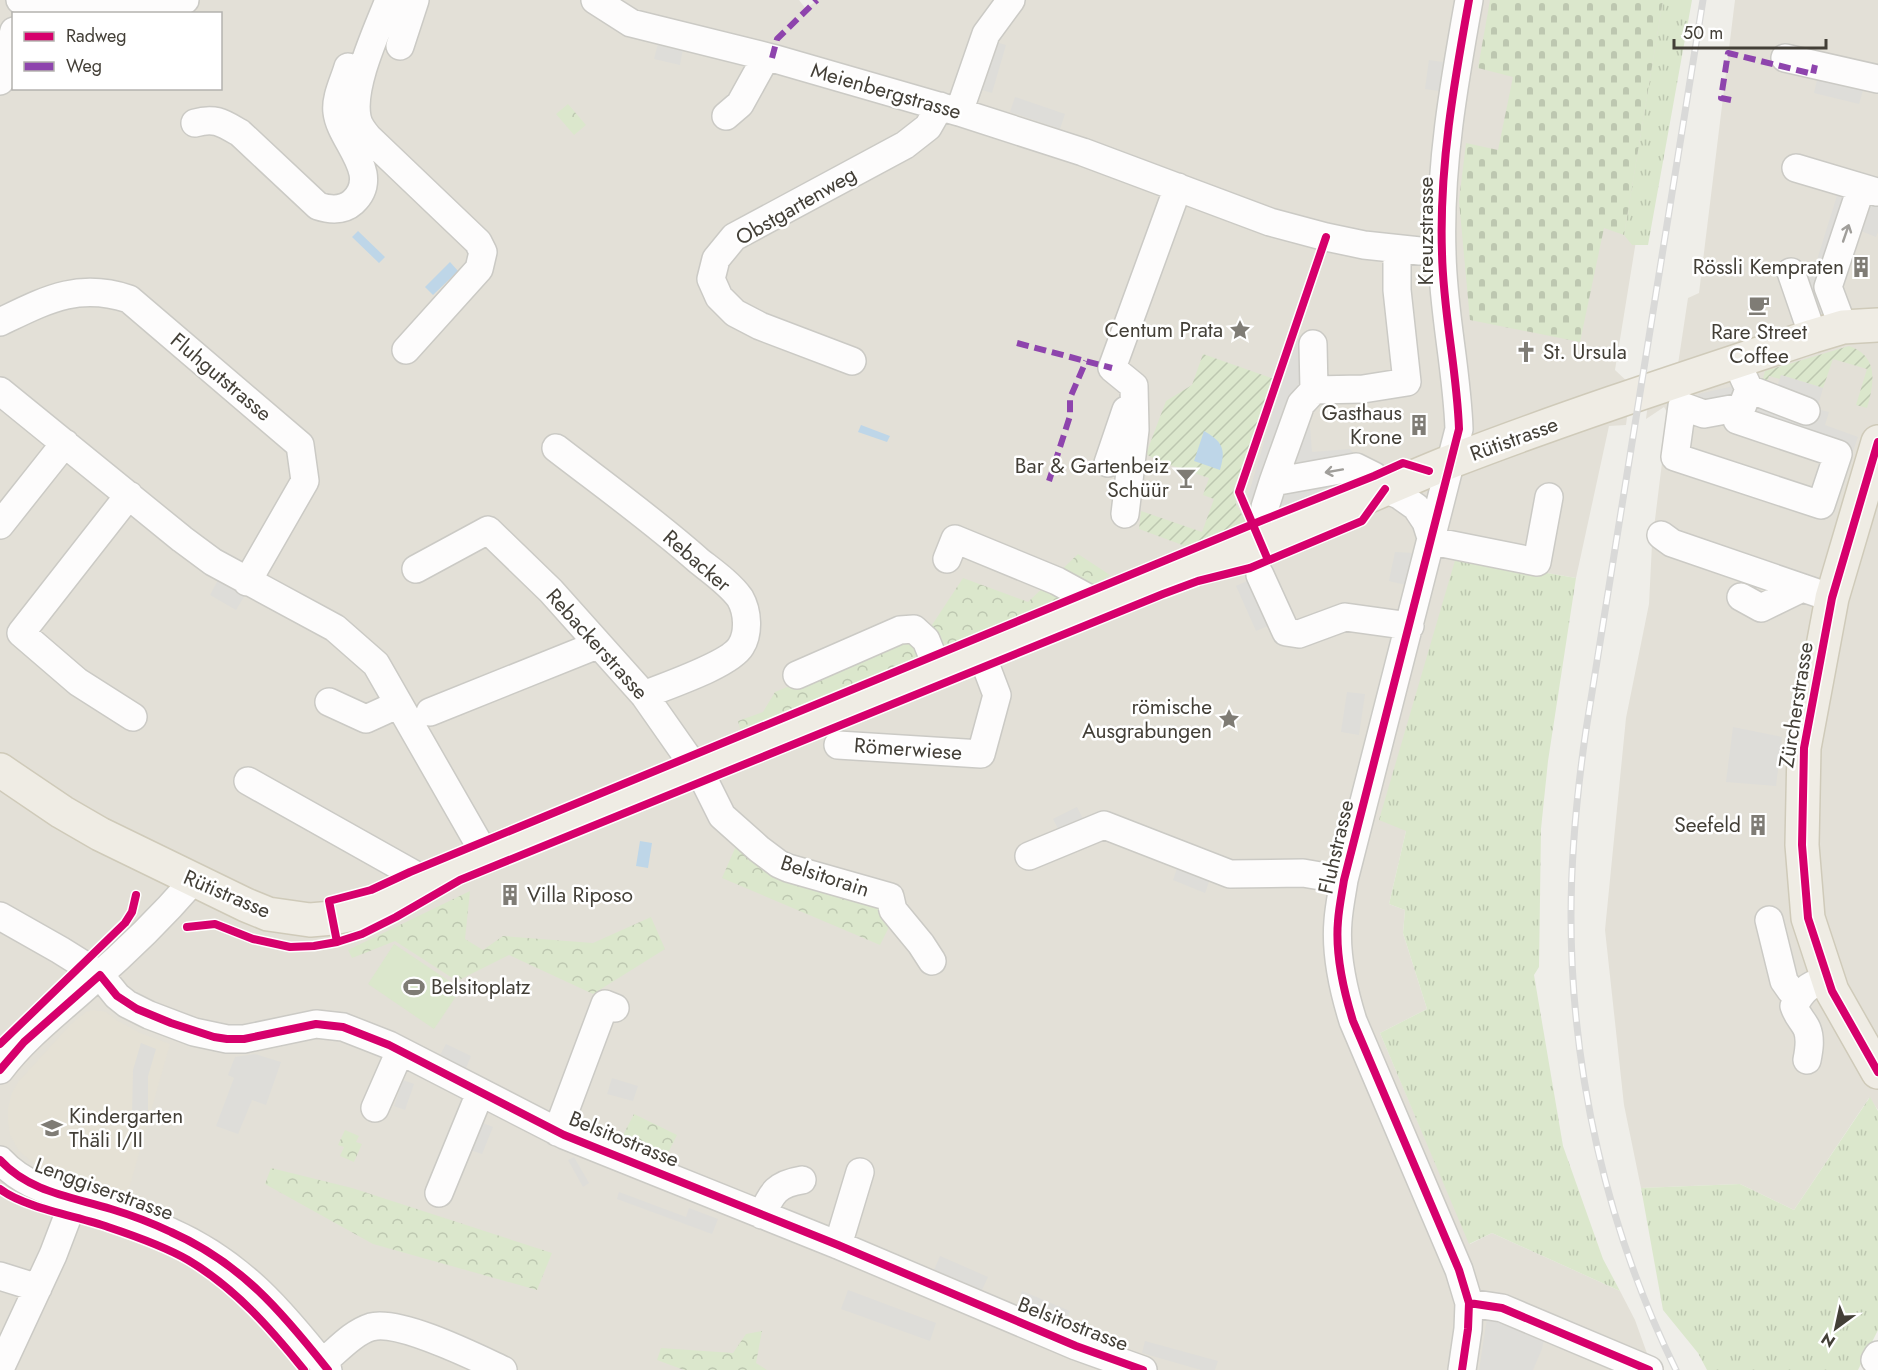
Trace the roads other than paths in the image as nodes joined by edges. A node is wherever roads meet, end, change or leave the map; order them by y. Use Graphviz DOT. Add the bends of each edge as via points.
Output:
graph roads {
  1 [pos="20,0"];
  2 [pos="185,0"];
  3 [pos="369,0"];
  4 [pos="388,0"];
  5 [pos="415,0"];
  6 [pos="595,0"];
  7 [pos="1011,0"];
  8 [pos="1469,0"];
  9 [pos="12,38"];
  10 [pos="399,46"];
  11 [pos="766,57"];
  12 [pos="1785,58"];
  13 [pos="1878,80"];
  14 [pos="0,81"];
  15 [pos="950,109"];
  16 [pos="726,116"];
  17 [pos="195,123"];
  18 [pos="1796,168"];
  19 [pos="1178,187"];
  20 [pos="1870,190"];
  21 [pos="1396,249"];
  22 [pos="1442,252"];
  23 [pos="1791,272"];
  24 [pos="0,322"];
  25 [pos="1878,325"];
  26 [pos="1828,332"];
  27 [pos="1313,344"];
  28 [pos="406,350"];
  29 [pos="852,361"];
  30 [pos="1134,386"];
  31 [pos="1742,386"];
  32 [pos="1314,390"];
  33 [pos="0,392"];
  34 [pos="1806,411"];
  35 [pos="1878,442"];
  36 [pos="65,443"];
  37 [pos="556,448"];
  38 [pos="1452,461"];
  39 [pos="1108,463"];
  40 [pos="1273,482"];
  41 [pos="1385,489"];
  42 [pos="129,495"];
  43 [pos="1549,497"];
  44 [pos="1125,514"];
  45 [pos="0,525"];
  46 [pos="1661,535"];
  47 [pos="1432,541"];
  48 [pos="947,559"];
  49 [pos="1260,559"];
  50 [pos="416,569"];
  51 [pos="247,582"];
  52 [pos="1817,593"];
  53 [pos="1741,597"];
  54 [pos="1101,605"];
  55 [pos="1410,626"];
  56 [pos="597,645"];
  57 [pos="981,653"];
  58 [pos="938,670"];
  59 [pos="797,675"];
  60 [pos="644,695"];
  61 [pos="328,702"];
  62 [pos="399,704"];
  63 [pos="430,712"];
  64 [pos="134,717"];
  65 [pos="838,745"];
  66 [pos="1,768"];
  67 [pos="696,768"];
  68 [pos="248,781"];
  69 [pos="483,855"];
  70 [pos="1029,856"];
  71 [pos="1344,880"];
  72 [pos="194,881"];
  73 [pos="426,881"];
  74 [pos="0,916"];
  75 [pos="1769,920"];
  76 [pos="932,961"];
  77 [pos="100,975"];
  78 [pos="1828,978"];
  79 [pos="1792,1005"];
  80 [pos="615,1008"];
  81 [pos="400,1051"];
  82 [pos="1807,1060"];
  83 [pos="564,1063"];
  84 [pos="0,1070"];
  85 [pos="1878,1072"];
  86 [pos="480,1093"];
  87 [pos="375,1108"];
  88 [pos="550,1128"];
  89 [pos="0,1160"];
  90 [pos="860,1172"];
  91 [pos="802,1180"];
  92 [pos="439,1192"];
  93 [pos="74,1200"];
  94 [pos="762,1215"];
  95 [pos="837,1245"];
  96 [pos="0,1276"];
  97 [pos="38,1288"];
  98 [pos="1469,1303"];
  99 [pos="325,1366"];
  100 [pos="0,1369"];
  101 [pos="503,1370"];
  102 [pos="1143,1370"];
  103 [pos="1462,1370"];
  104 [pos="1649,1370"];
  1 -- 2 [label="street" via="62,6"];
  3 -- 17 [label="street" via="337,110 342,131 364,172 361,191 349,205 328,209 318,206 240,133 218,121"];
  4 -- 28 [label="street" via="360,78 358,122 368,137 478,242 483,252 479,269"];
  5 -- 10 [label="street"];
  6 -- 11 [label="street, Meienbergstrasse" via="632,23"];
  7 -- 15 [label="street, Obstgartenweg" via="986,34"];
  8 -- 22 [label="street, Kreuzstrasse" via="1445,150"];
  9 -- 14 [label="street"];
  11 -- 15 [label="street, Meienbergstrasse"];
  11 -- 16 [label="street" via="740,104"];
  12 -- 13 [label="street"];
  15 -- 19 [label="street, Meienbergstrasse"];
  15 -- 29 [label="street, Obstgartenweg" via="905,145 734,237 716,259 711,279 719,297 735,313"];
  18 -- 20 [label="street"];
  19 -- 21 [label="street, Meienbergstrasse" via="1298,230"];
  19 -- 30 [label="street" via="1112,368"];
  26 -- 20 [label="street, one-way" via="1828,287"];
  21 -- 22 [label="street, Meienbergstrasse"];
  21 -- 32 [label="street" via="1407,382 1363,389"];
  22 -- 38 [label="street, Kreuzstrasse" via="1458,396 1459,429"];
  23 -- 26 [label="street"];
  24 -- 51 [label="street, Fluhgutstrasse" via="48,299 74,293 96,291 129,299 300,445 305,481"];
  25 -- 26 [label="main road, Rütistrasse"];
  26 -- 31 [label="main road, Rütistrasse"];
  27 -- 32 [label="street"];
  30 -- 39 [label="street"];
  30 -- 44 [label="street" via="1135,430"];
  31 -- 31 [label="street" via="1737,420 1838,454 1821,505 1676,457 1682,406 1704,414"];
  31 -- 34 [label="street"];
  31 -- 38 [label="main road, Rütistrasse" via="1601,407"];
  32 -- 40 [label="street" via="1301,404"];
  33 -- 36 [label="street"];
  35 -- 52 [label="main road, Zürcherstrasse"];
  36 -- 42 [label="street"];
  36 -- 45 [label="street"];
  37 -- 60 [label="street, Rebacker" via="730,588 746,614 746,631 734,654"];
  38 -- 41 [label="main road, Rütistrasse"];
  38 -- 47 [label="street, Fluhstrasse"];
  41 -- 40 [label="street, one-way" via="1374,476 1356,467"];
  40 -- 49 [label="street" via="1265,507"];
  41 -- 47 [label="street" via="1416,507"];
  41 -- 49 [label="main road, Rütistrasse"];
  42 -- 51 [label="street" via="205,556"];
  42 -- 64 [label="street" via="21,633 78,681"];
  43 -- 47 [label="street" via="1537,562"];
  46 -- 52 [label="street" via="1672,543 1706,549"];
  47 -- 55 [label="street, Fluhstrasse"];
  48 -- 54 [label="street" via="955,539 1057,581"];
  49 -- 54 [label="main road, Rütistrasse" via="1213,560"];
  49 -- 55 [label="street" via="1286,632 1299,634 1345,617"];
  50 -- 56 [label="street, Rebackerstrasse" via="488,530 551,591"];
  51 -- 62 [label="street" via="335,628 376,664"];
  52 -- 53 [label="street" via="1761,608"];
  52 -- 78 [label="main road, Zürcherstrasse" via="1802,779 1802,845 1808,918"];
  54 -- 57 [label="main road, Rütistrasse"];
  55 -- 71 [label="street, Fluhstrasse"];
  56 -- 60 [label="street, Rebackerstrasse"];
  56 -- 63 [label="street"];
  57 -- 58 [label="main road, Rütistrasse"];
  57 -- 65 [label="street, Römerwiese" via="997,695 981,754"];
  58 -- 59 [label="street" via="926,640 914,630 900,630"];
  58 -- 67 [label="main road, Rütistrasse"];
  60 -- 67 [label="street, Rebackerstrasse"];
  61 -- 62 [label="street" via="366,719"];
  62 -- 69 [label="street"];
  66 -- 72 [label="main road, Rütistrasse" via="62,812"];
  67 -- 69 [label="main road, Rütistrasse"];
  67 -- 76 [label="street, Belsitorain" via="722,816 779,864 890,897 893,910"];
  68 -- 73 [label="street"];
  69 -- 73 [label="main road, Rütistrasse"];
  70 -- 71 [label="street" via="1104,825 1230,874 1303,873"];
  71 -- 98 [label="street, Fluhstrasse" via="1338,921 1344,993 1459,1270"];
  72 -- 73 [label="main road, Rütistrasse" via="268,914 310,920 357,913"];
  72 -- 77 [label="street"];
  74 -- 77 [label="street, Belsitostrasse"];
  75 -- 79 [label="street"];
  77 -- 81 [label="street, Belsitostrasse" via="117,996 137,1009 214,1037 244,1039 316,1024 344,1027"];
  77 -- 84 [label="street" via="24,1042"];
  78 -- 79 [label="street" via="1809,986"];
  78 -- 85 [label="main road, Zürcherstrasse"];
  79 -- 82 [label="street" via="1809,1036"];
  80 -- 88 [label="street" via="605,1004"];
  81 -- 86 [label="street, Belsitostrasse"];
  81 -- 87 [label="street"];
  83 -- 88 [label="street" via="568,1065"];
  86 -- 88 [label="street, Belsitostrasse"];
  86 -- 92 [label="street"];
  88 -- 94 [label="street, Belsitostrasse"];
  89 -- 93 [label="street, Lenggiserstrasse" via="16,1176"];
  90 -- 95 [label="street"];
  91 -- 94 [label="street" via="787,1182 777,1189"];
  93 -- 97 [label="street"];
  93 -- 99 [label="street, Lenggiserstrasse" via="112,1209 170,1231 217,1256 250,1281"];
  94 -- 95 [label="street, Belsitostrasse"];
  95 -- 102 [label="street, Belsitostrasse" via="1076,1346"];
  96 -- 97 [label="street"];
  97 -- 100 [label="street"];
  98 -- 103 [label="street, Fluhstrasse"];
  98 -- 104 [label="street" via="1502,1308"];
  99 -- 101 [label="street" via="357,1333 382,1325 455,1348"];
}
